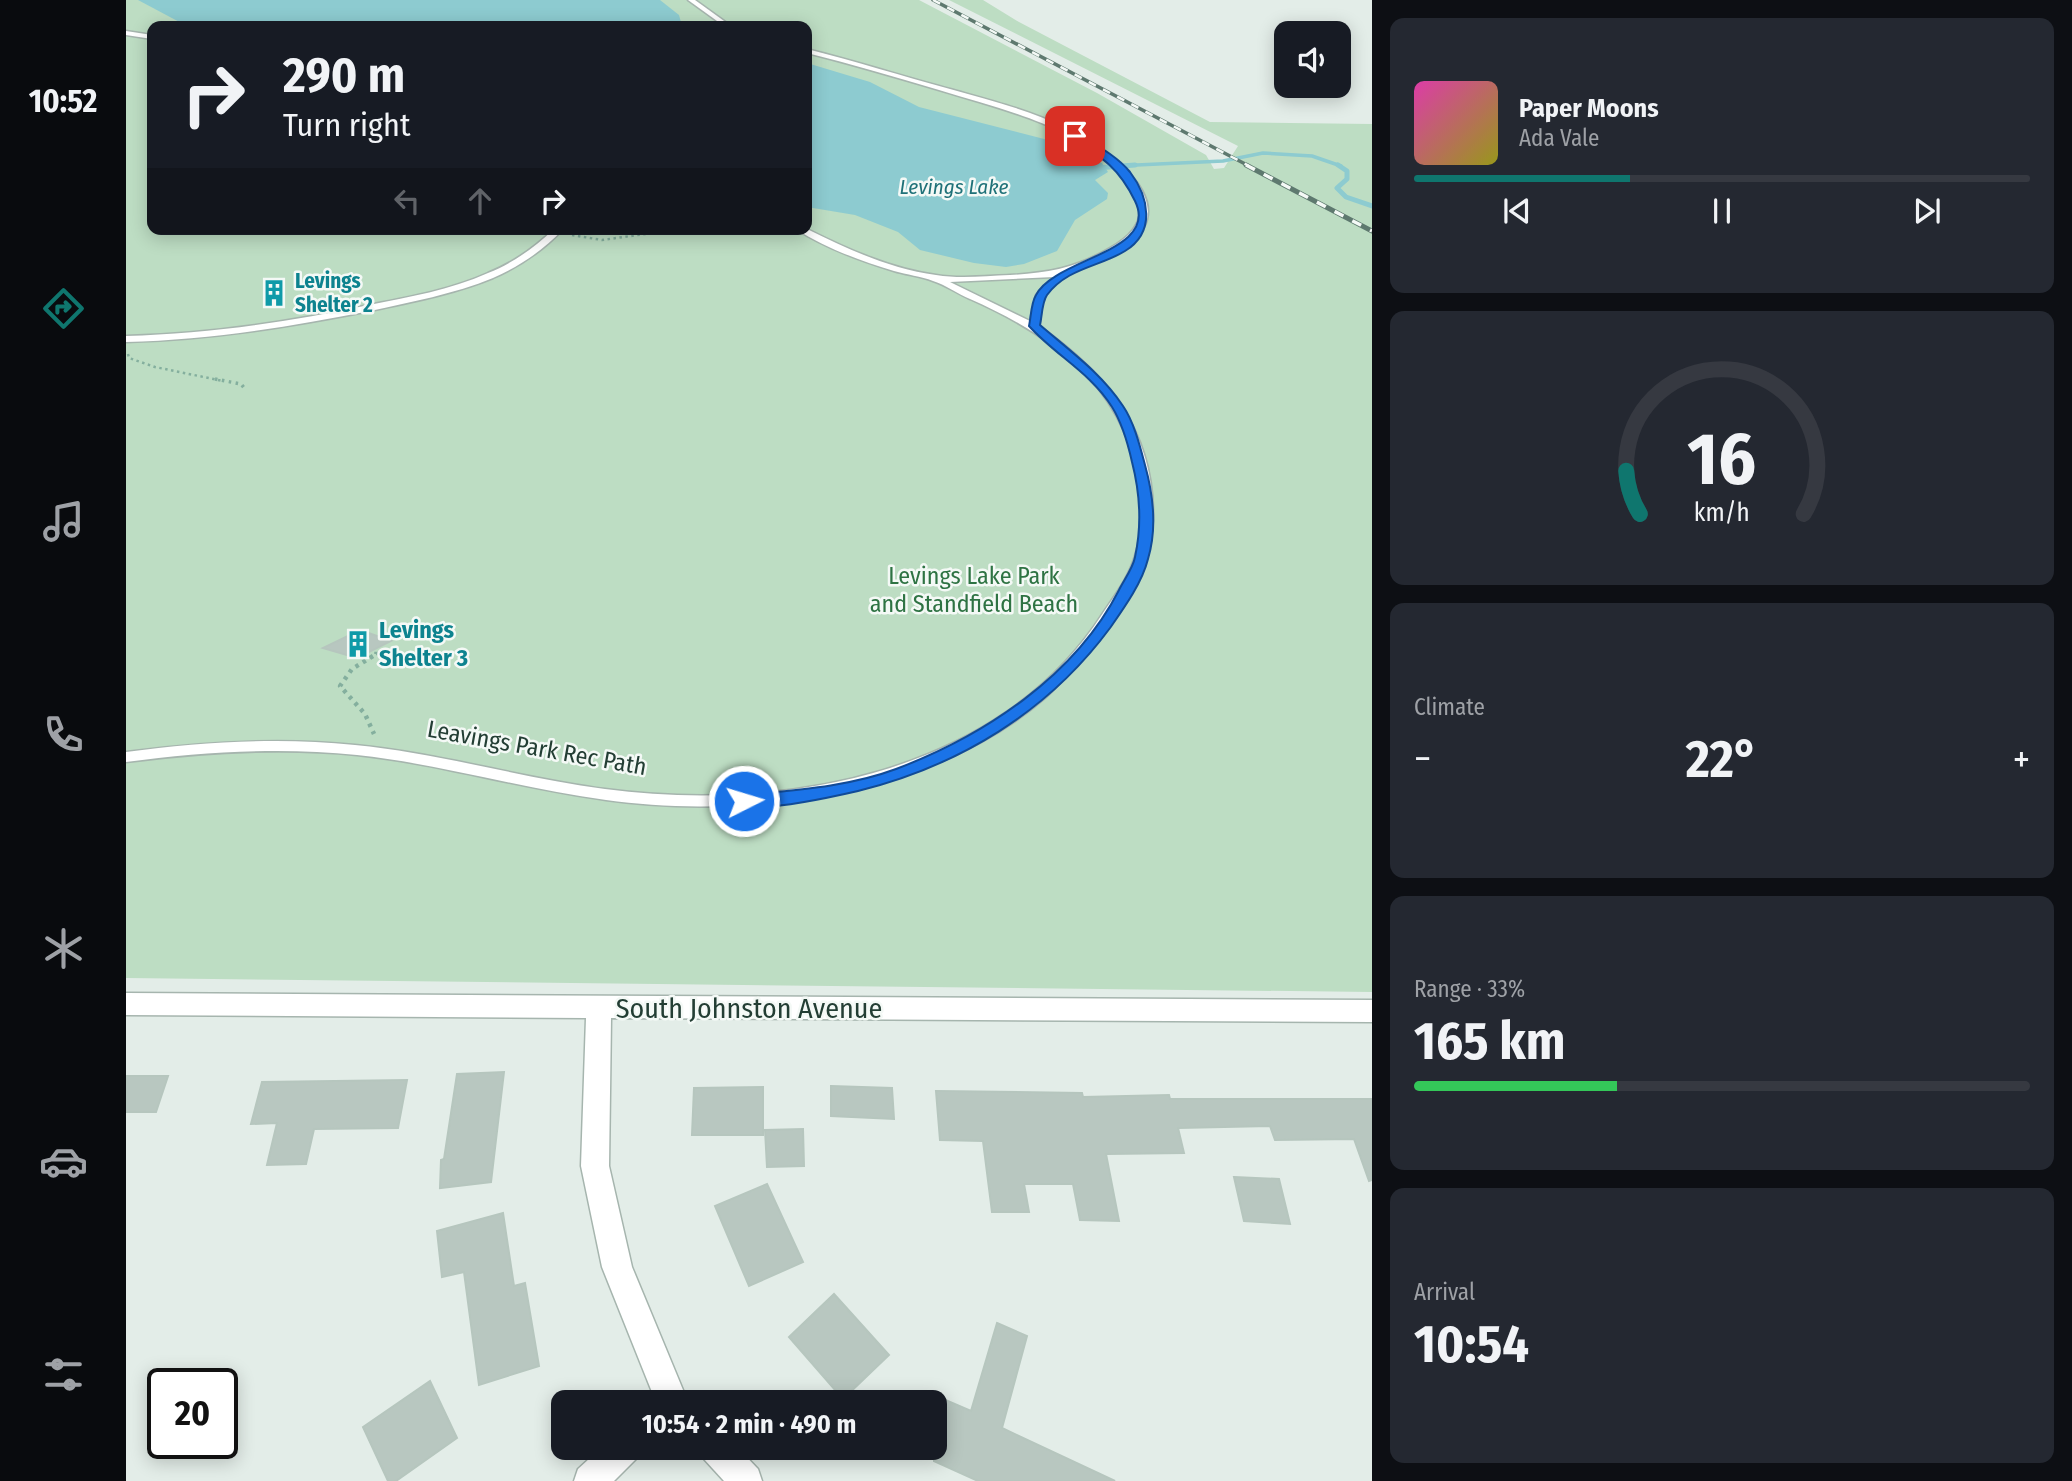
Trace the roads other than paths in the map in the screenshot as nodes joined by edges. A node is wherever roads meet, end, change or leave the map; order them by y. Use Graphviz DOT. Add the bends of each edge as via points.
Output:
graph roads {
  1 [pos="691,0"];
  2 [pos="721,21"];
  3 [pos="126,33"];
  4 [pos="147,36"];
  5 [pos="812,52"];
  6 [pos="555,235"];
  7 [pos="812,235"];
  8 [pos="1064,272"];
  9 [pos="937,278"];
  10 [pos="1034,326"];
  11 [pos="126,339"];
  12 [pos="126,757"];
  13 [pos="126,1004"];
  14 [pos="599,1007"];
  15 [pos="1372,1011"];
  16 [pos="667,1390"];
  17 [pos="612,1460"];
  18 [pos="726,1460"];
  19 [pos="590,1481"];
  20 [pos="746,1481"];
  1 -- 2 [label="lane"];
  3 -- 4 [label="lane"];
  5 -- 8 [label="lane" via="1058,126 1107,156 1126,174 1143,208 1143,223 1123,248"];
  6 -- 11 [label="lane" via="495,274 425,296 254,331"];
  7 -- 9 [label="lane" via="863,258"];
  8 -- 9 [label="lane"];
  8 -- 10 [label="lane" via="1041,295"];
  9 -- 10 [label="lane" via="957,292"];
  10 -- 12 [label="lane" via="1098,381 1119,409 1145,489 1142,559 1118,606 1086,650 1034,700 974,741 898,775 823,793 744,801 615,796 450,764 308,746 218,744"];
  13 -- 14 [label="street, South Johnston Avenue"];
  14 -- 15 [label="street, South Johnston Avenue"];
  14 -- 16 [label="street" via="595,1166 617,1267"];
  17 -- 19 [label="street"];
  18 -- 20 [label="street"];
}
